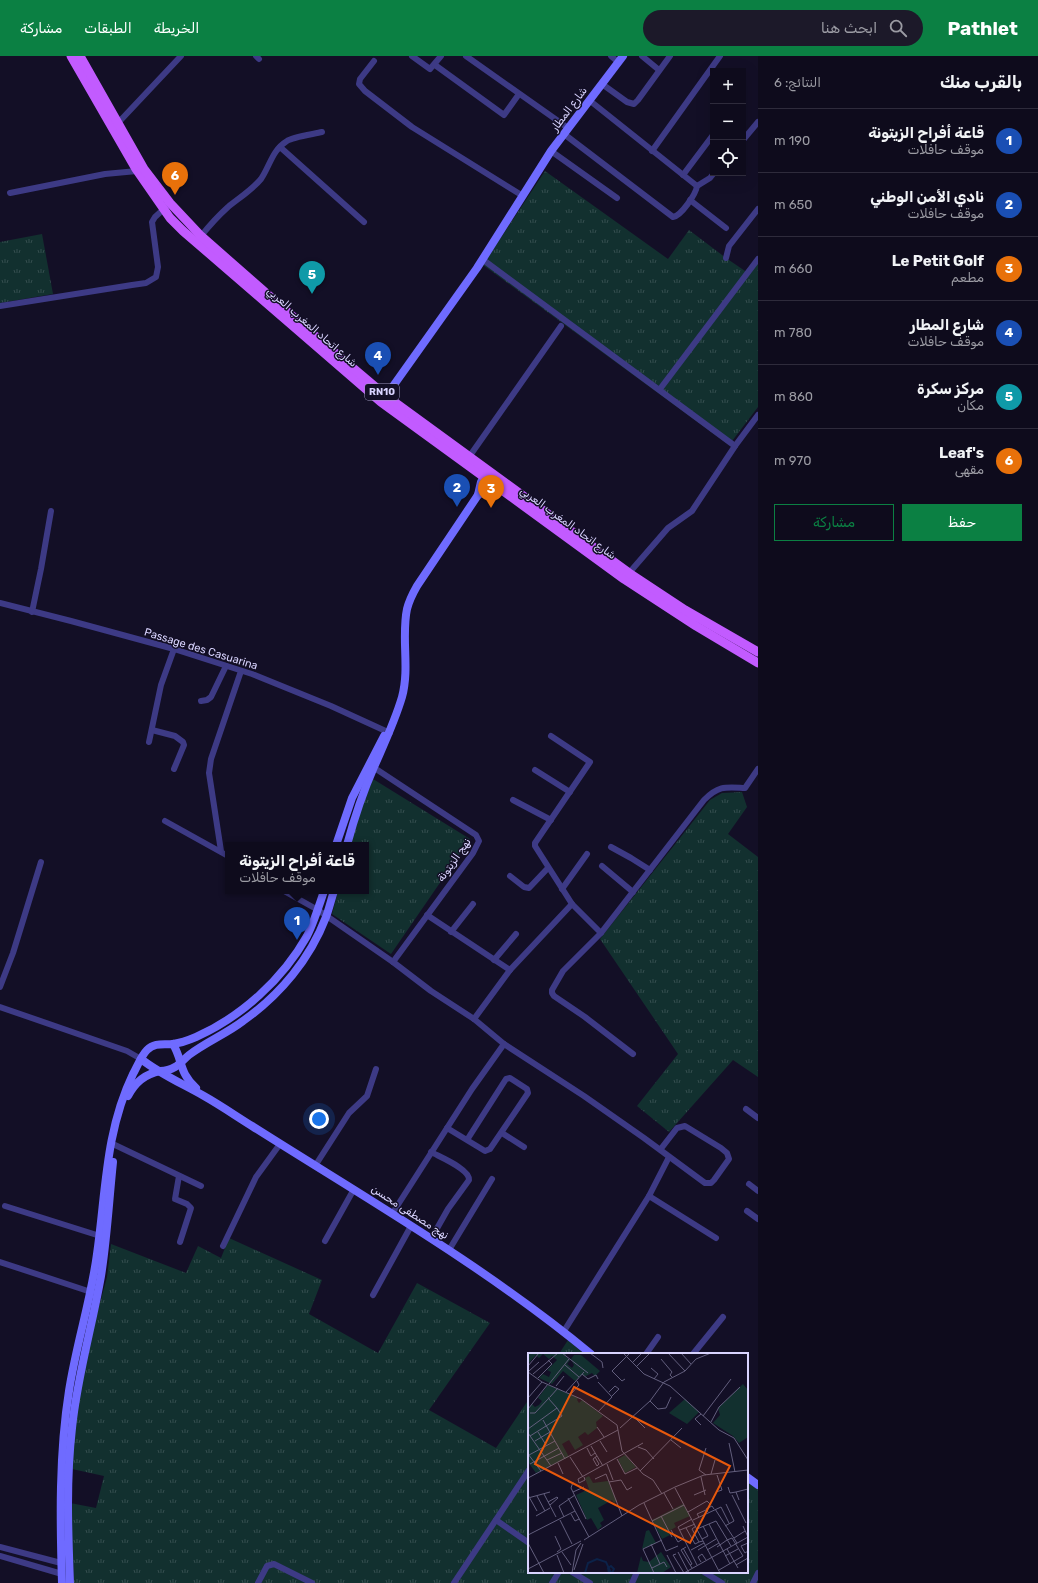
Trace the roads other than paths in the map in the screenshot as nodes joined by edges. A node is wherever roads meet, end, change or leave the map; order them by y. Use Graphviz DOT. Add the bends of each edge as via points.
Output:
graph roads {
  1 [pos="71,56"];
  2 [pos="80,56"];
  3 [pos="180,56"];
  4 [pos="412,56"];
  5 [pos="441,56"];
  6 [pos="466,56"];
  7 [pos="611,56"];
  8 [pos="642,56"];
  9 [pos="670,56"];
  10 [pos="720,56"];
  11 [pos="621,59"];
  12 [pos="374,61"];
  13 [pos="435,65"];
  14 [pos="659,70"];
  15 [pos="602,84"];
  16 [pos="519,94"];
  17 [pos="589,100"];
  18 [pos="758,122"];
  19 [pos="118,123"];
  20 [pos="756,129"];
  21 [pos="566,131"];
  22 [pos="322,132"];
  23 [pos="746,137"];
  24 [pos="710,138"];
  25 [pos="280,147"];
  26 [pos="551,151"];
  27 [pos="652,151"];
  28 [pos="137,171"];
  29 [pos="683,175"];
  30 [pos="712,176"];
  31 [pos="697,186"];
  32 [pos="10,193"];
  33 [pos="523,196"];
  34 [pos="617,198"];
  35 [pos="690,200"];
  36 [pos="167,206"];
  37 [pos="758,209"];
  38 [pos="364,222"];
  39 [pos="726,228"];
  40 [pos="201,236"];
  41 [pos="482,258"];
  42 [pos="726,258"];
  43 [pos="758,259"];
  44 [pos="0,306"];
  45 [pos="561,326"];
  46 [pos="660,389"];
  47 [pos="386,396"];
  48 [pos="758,415"];
  49 [pos="735,446"];
  50 [pos="469,457"];
  51 [pos="486,473"];
  52 [pos="497,481"];
  53 [pos="478,495"];
  54 [pos="51,512"];
  55 [pos="629,573"];
  56 [pos="0,600"];
  57 [pos="0,603"];
  58 [pos="32,611"];
  59 [pos="174,649"];
  60 [pos="758,652"];
  61 [pos="758,663"];
  62 [pos="226,666"];
  63 [pos="241,671"];
  64 [pos="201,701"];
  65 [pos="152,730"];
  66 [pos="388,732"];
  67 [pos="551,736"];
  68 [pos="149,742"];
  69 [pos="371,766"];
  70 [pos="174,769"];
  71 [pos="758,769"];
  72 [pos="535,770"];
  73 [pos="570,792"];
  74 [pos="513,800"];
  75 [pos="551,820"];
  76 [pos="165,821"];
  77 [pos="337,842"];
  78 [pos="348,842"];
  79 [pos="611,847"];
  80 [pos="220,851"];
  81 [pos="225,854"];
  82 [pos="587,854"];
  83 [pos="41,862"];
  84 [pos="602,866"];
  85 [pos="548,868"];
  86 [pos="650,870"];
  87 [pos="510,876"];
  88 [pos="562,889"];
  89 [pos="633,892"];
  90 [pos="289,894"];
  91 [pos="323,894"];
  92 [pos="333,894"];
  93 [pos="473,904"];
  94 [pos="572,904"];
  95 [pos="318,910"];
  96 [pos="427,915"];
  97 [pos="327,916"];
  98 [pos="451,932"];
  99 [pos="600,933"];
  100 [pos="516,934"];
  101 [pos="494,960"];
  102 [pos="393,962"];
  103 [pos="510,970"];
  104 [pos="0,987"];
  105 [pos="0,1007"];
  106 [pos="474,1019"];
  107 [pos="173,1044"];
  108 [pos="504,1044"];
  109 [pos="633,1054"];
  110 [pos="142,1058"];
  111 [pos="180,1063"];
  112 [pos="376,1069"];
  113 [pos="159,1071"];
  114 [pos="211,1100"];
  115 [pos="746,1109"];
  116 [pos="758,1118"];
  117 [pos="447,1128"];
  118 [pos="502,1133"];
  119 [pos="467,1140"];
  120 [pos="280,1144"];
  121 [pos="116,1145"];
  122 [pos="524,1147"];
  123 [pos="660,1150"];
  124 [pos="431,1152"];
  125 [pos="669,1157"];
  126 [pos="316,1166"];
  127 [pos="179,1176"];
  128 [pos="492,1179"];
  129 [pos="749,1184"];
  130 [pos="201,1186"];
  131 [pos="354,1189"];
  132 [pos="758,1191"];
  133 [pos="649,1196"];
  134 [pos="5,1206"];
  135 [pos="747,1211"];
  136 [pos="392,1214"];
  137 [pos="758,1219"];
  138 [pos="411,1226"];
  139 [pos="100,1236"];
  140 [pos="716,1238"];
  141 [pos="431,1239"];
  142 [pos="325,1241"];
  143 [pos="180,1242"];
  144 [pos="223,1246"];
  145 [pos="449,1250"];
  146 [pos="0,1262"];
  147 [pos="94,1293"];
  148 [pos="373,1295"];
  149 [pos="723,1317"];
  150 [pos="564,1332"];
  151 [pos="658,1337"];
  152 [pos="590,1353"];
  153 [pos="647,1353"];
  154 [pos="694,1353"];
  155 [pos="528,1472"];
  156 [pos="748,1478"];
  157 [pos="758,1485"];
  158 [pos="496,1520"];
  159 [pos="528,1542"];
  160 [pos="0,1547"];
  161 [pos="0,1556"];
  162 [pos="62,1564"];
  163 [pos="558,1573"];
  164 [pos="574,1573"];
  165 [pos="637,1573"];
  166 [pos="706,1573"];
  167 [pos="758,1573"];
  168 [pos="62,1574"];
  169 [pos="62,1583"];
  170 [pos="70,1583"];
  171 [pos="258,1583"];
  172 [pos="312,1583"];
  173 [pos="454,1583"];
  174 [pos="552,1583"];
  175 [pos="590,1583"];
  176 [pos="632,1583"];
  177 [pos="722,1583"];
  178 [pos="753,1583"];
  1 -- 28 [label="main road, شارع اتحاد المغرب العربي / RN10"];
  2 -- 19 [label="main road, شارع اتحاد المغرب العربي / RN10"];
  3 -- 19 [label="street"];
  4 -- 13 [label="street" via="430,69"];
  5 -- 13 [label="street"];
  6 -- 16 [label="street"];
  7 -- 11 [label="street"];
  8 -- 14 [label="street"];
  9 -- 14 [label="street"];
  10 -- 27 [label="street"];
  11 -- 15 [label="main road, شارع المطار"];
  12 -- 33 [label="street" via="360,79 359,84 365,91 412,127"];
  13 -- 16 [label="street" via="504,114"];
  14 -- 15 [label="street" via="634,104 627,102"];
  15 -- 17 [label="main road, شارع المطار"];
  16 -- 21 [label="street"];
  17 -- 21 [label="main road, شارع المطار"];
  17 -- 27 [label="street"];
  18 -- 20 [label="street"];
  19 -- 36 [label="main road, شارع اتحاد المغرب العربي / RN10"];
  20 -- 23 [label="street"];
  21 -- 26 [label="main road, شارع المطار"];
  21 -- 35 [label="street" via="673,217 678,216"];
  22 -- 25 [label="street" via="289,140"];
  24 -- 29 [label="street"];
  25 -- 38 [label="street"];
  25 -- 40 [label="street" via="258,182 227,208"];
  26 -- 33 [label="main road, شارع المطار"];
  26 -- 34 [label="street"];
  27 -- 29 [label="street"];
  28 -- 32 [label="street" via="105,174"];
  28 -- 36 [label="main road, شارع اتحاد المغرب العربي / RN10"];
  29 -- 31 [label="street"];
  30 -- 31 [label="street"];
  31 -- 35 [label="street"];
  33 -- 41 [label="main road, شارع المطار"];
  35 -- 39 [label="street"];
  36 -- 40 [label="main road, شارع اتحاد المغرب العربي / RN10"];
  36 -- 44 [label="street" via="152,222 158,267 156,277 151,281"];
  36 -- 51 [label="main road, شارع اتحاد المغرب العربي / RN10" via="170,218 183,232 381,402"];
  37 -- 42 [label="street" via="729,246"];
  40 -- 47 [label="main road, شارع اتحاد المغرب العربي / RN10"];
  41 -- 46 [label="street"];
  41 -- 47 [label="main road, شارع المطار"];
  43 -- 46 [label="street"];
  45 -- 50 [label="street"];
  46 -- 49 [label="street"];
  47 -- 50 [label="main road, شارع اتحاد المغرب العربي / RN10"];
  48 -- 49 [label="street"];
  49 -- 55 [label="street" via="692,511 668,528"];
  50 -- 51 [label="main road, شارع اتحاد المغرب العربي / RN10"];
  51 -- 52 [label="main road, شارع اتحاد المغرب العربي / RN10"];
  51 -- 53 [label="main road"];
  52 -- 53 [label="main road"];
  52 -- 55 [label="main road, شارع اتحاد المغرب العربي / RN10"];
  52 -- 61 [label="main road, شارع اتحاد المغرب العربي / RN10" via="624,579"];
  53 -- 66 [label="main road" via="417,586 407,608 404,685"];
  54 -- 58 [label="street"];
  55 -- 60 [label="main road, شارع اتحاد المغرب العربي / RN10" via="685,610"];
  56 -- 58 [label="street"];
  57 -- 58 [label="street, Passage des Casuarina"];
  58 -- 59 [label="street, Passage des Casuarina"];
  59 -- 62 [label="street, Passage des Casuarina"];
  59 -- 65 [label="street" via="161,685"];
  62 -- 63 [label="street, Passage des Casuarina"];
  62 -- 64 [label="street" via="211,697"];
  63 -- 66 [label="street, Passage des Casuarina" via="331,706"];
  63 -- 80 [label="street" via="208,773"];
  65 -- 68 [label="street"];
  65 -- 70 [label="street" via="175,736 183,742"];
  66 -- 69 [label="main road"];
  67 -- 73 [label="street" via="590,762"];
  69 -- 77 [label="main road" via="350,803"];
  69 -- 78 [label="main road"];
  69 -- 96 [label="street, نهج الزيتونة" via="479,838 473,852"];
  71 -- 86 [label="street" via="745,788 716,789 710,794"];
  72 -- 73 [label="street"];
  73 -- 75 [label="street"];
  74 -- 75 [label="street"];
  75 -- 85 [label="street" via="535,843"];
  76 -- 80 [label="street"];
  79 -- 86 [label="street"];
  80 -- 81 [label="street"];
  82 -- 88 [label="street"];
  83 -- 104 [label="street"];
  84 -- 89 [label="street"];
  85 -- 87 [label="street" via="529,888"];
  85 -- 88 [label="street"];
  86 -- 89 [label="street"];
  88 -- 94 [label="street"];
  89 -- 99 [label="street"];
  90 -- 95 [label="street"];
  91 -- 95 [label="main road"];
  92 -- 97 [label="main road"];
  93 -- 98 [label="street"];
  94 -- 99 [label="street"];
  94 -- 103 [label="street"];
  95 -- 97 [label="street"];
  95 -- 107 [label="main road" via="307,936 260,996 218,1026 196,1037"];
  96 -- 98 [label="street"];
  96 -- 102 [label="street, نهج الزيتونة"];
  97 -- 102 [label="street"];
  97 -- 111 [label="main road" via="310,950 268,1002 243,1022"];
  98 -- 101 [label="street"];
  99 -- 109 [label="street" via="563,972 552,993"];
  100 -- 101 [label="street"];
  101 -- 103 [label="street"];
  102 -- 106 [label="street"];
  103 -- 106 [label="street"];
  105 -- 110 [label="street"];
  106 -- 108 [label="street"];
  107 -- 110 [label="main road" via="162,1043 152,1046"];
  107 -- 111 [label="main road"];
  108 -- 117 [label="street"];
  108 -- 123 [label="street"];
  110 -- 113 [label="main road, نهج مصطفى محسن"];
  110 -- 139 [label="main road" via="123,1097 114,1129 104,1183"];
  111 -- 113 [label="main road" via="169,1070"];
  111 -- 114 [label="main road, نهج مصطفى محسن" via="189,1081"];
  112 -- 126 [label="street" via="367,1096 349,1113"];
  113 -- 114 [label="main road, نهج مصطفى محسن"];
  113 -- 121 [label="main road" via="143,1077 133,1087 127,1100"];
  114 -- 120 [label="main road, نهج مصطفى محسن"];
  115 -- 116 [label="street"];
  117 -- 119 [label="street"];
  117 -- 124 [label="street"];
  118 -- 119 [label="street" via="488,1151"];
  118 -- 119 [label="street" via="528,1093 527,1089 510,1078 506,1079"];
  118 -- 122 [label="street"];
  120 -- 126 [label="main road, نهج مصطفى محسن"];
  120 -- 144 [label="street" via="256,1177"];
  121 -- 127 [label="street"];
  121 -- 147 [label="main road" via="105,1247"];
  123 -- 125 [label="street"];
  123 -- 125 [label="street" via="677,1128 685,1126 721,1148 727,1153 728,1159 714,1180 708,1184"];
  124 -- 136 [label="street"];
  124 -- 141 [label="street" via="467,1172 469,1180"];
  125 -- 133 [label="street"];
  126 -- 131 [label="main road, نهج مصطفى محسن"];
  127 -- 130 [label="street"];
  127 -- 143 [label="street" via="175,1199 191,1208"];
  128 -- 145 [label="street"];
  129 -- 132 [label="street"];
  131 -- 136 [label="main road, نهج مصطفى محسن"];
  131 -- 142 [label="street"];
  133 -- 140 [label="street"];
  133 -- 150 [label="street"];
  134 -- 139 [label="street"];
  135 -- 137 [label="street"];
  136 -- 138 [label="main road, نهج مصطفى محسن"];
  138 -- 141 [label="main road, نهج مصطفى محسن"];
  138 -- 148 [label="street"];
  139 -- 147 [label="main road"];
  141 -- 145 [label="main road, نهج مصطفى محسن"];
  145 -- 150 [label="main road, نهج مصطفى محسن"];
  146 -- 147 [label="street"];
  147 -- 162 [label="main road" via="69,1389 66,1413 61,1484"];
  147 -- 170 [label="main road" via="71,1429 67,1502"];
  149 -- 154 [label="street"];
  150 -- 152 [label="main road, نهج مصطفى محسن"];
  151 -- 153 [label="street"];
  155 -- 158 [label="street"];
  156 -- 157 [label="main road"];
  158 -- 159 [label="street"];
  158 -- 173 [label="street"];
  160 -- 162 [label="street"];
  161 -- 168 [label="street"];
  162 -- 168 [label="main road"];
  163 -- 174 [label="street"];
  164 -- 175 [label="street"];
  165 -- 176 [label="street"];
  166 -- 177 [label="street"];
  167 -- 178 [label="street"];
  168 -- 169 [label="main road"];
  171 -- 172 [label="street" via="266,1566 274,1564"];
}
